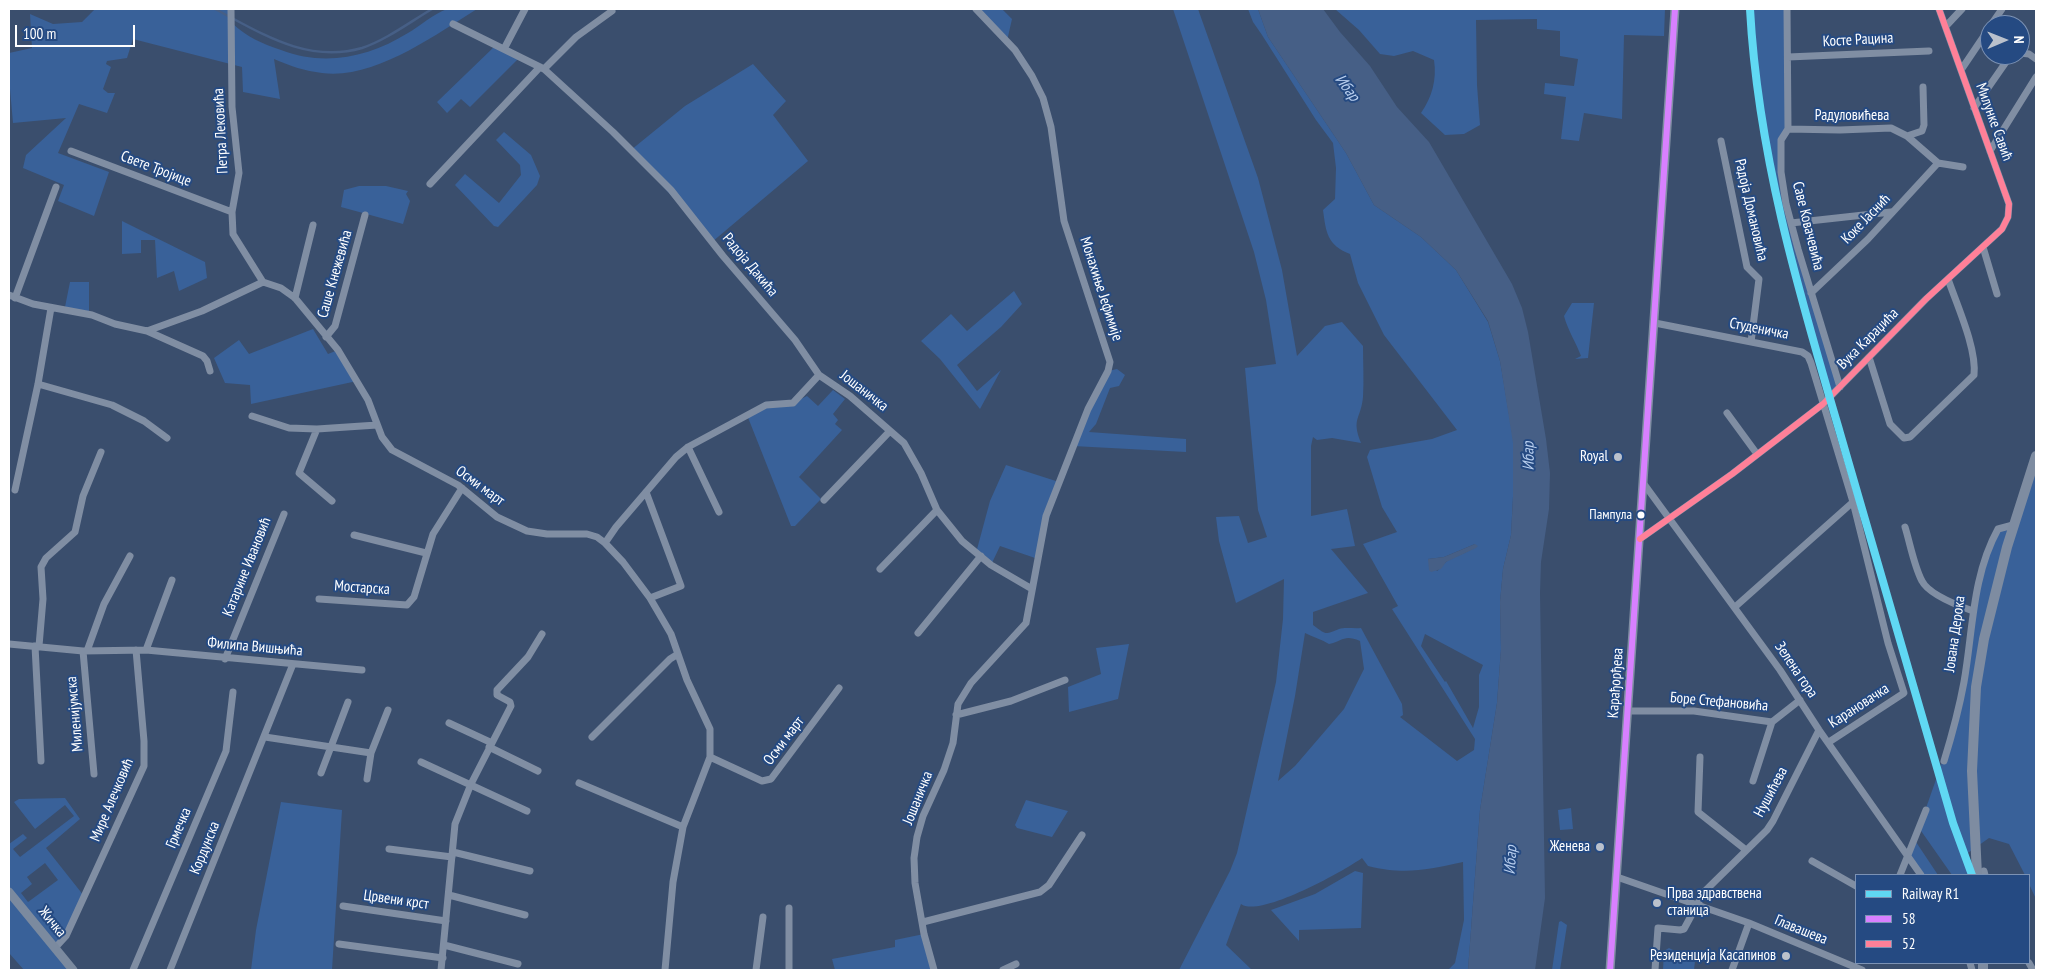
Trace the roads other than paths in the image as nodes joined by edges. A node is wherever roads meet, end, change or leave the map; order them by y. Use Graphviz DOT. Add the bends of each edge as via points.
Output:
graph roads {
  1 [pos="231,9"];
  2 [pos="525,9"];
  3 [pos="976,9"];
  4 [pos="1675,9"];
  5 [pos="1787,9"];
  6 [pos="1939,9"];
  7 [pos="1962,9"];
  8 [pos="612,11"];
  9 [pos="453,24"];
  10 [pos="1946,26"];
  11 [pos="1980,42"];
  12 [pos="504,49"];
  13 [pos="1929,51"];
  14 [pos="1788,57"];
  15 [pos="2004,65"];
  16 [pos="542,68"];
  17 [pos="1961,70"];
  18 [pos="2036,77"];
  19 [pos="1923,87"];
  20 [pos="1974,108"];
  21 [pos="1788,129"];
  22 [pos="1907,136"];
  23 [pos="1721,141"];
  24 [pos="71,151"];
  25 [pos="1990,151"];
  26 [pos="1938,163"];
  27 [pos="1963,167"];
  28 [pos="430,184"];
  29 [pos="56,187"];
  30 [pos="232,212"];
  31 [pos="1891,212"];
  32 [pos="365,215"];
  33 [pos="2008,218"];
  34 [pos="1791,223"];
  35 [pos="313,225"];
  36 [pos="1983,247"];
  37 [pos="1948,279"];
  38 [pos="263,282"];
  39 [pos="1811,293"];
  40 [pos="1997,294"];
  41 [pos="12,297"];
  42 [pos="295,298"];
  43 [pos="51,308"];
  44 [pos="1655,323"];
  45 [pos="146,332"];
  46 [pos="326,337"];
  47 [pos="1751,342"];
  48 [pos="1869,357"];
  49 [pos="210,371"];
  50 [pos="820,375"];
  51 [pos="38,384"];
  52 [pos="1840,387"];
  53 [pos="1823,404"];
  54 [pos="1727,413"];
  55 [pos="252,416"];
  56 [pos="377,425"];
  57 [pos="317,430"];
  58 [pos="890,431"];
  59 [pos="168,438"];
  60 [pos="688,447"];
  61 [pos="101,452"];
  62 [pos="1757,454"];
  63 [pos="2036,456"];
  64 [pos="1644,484"];
  65 [pos="462,488"];
  66 [pos="15,490"];
  67 [pos="646,492"];
  68 [pos="824,500"];
  69 [pos="332,501"];
  70 [pos="1853,502"];
  71 [pos="937,510"];
  72 [pos="719,512"];
  73 [pos="284,514"];
  74 [pos="1669,518"];
  75 [pos="2013,526"];
  76 [pos="1905,527"];
  77 [pos="354,536"];
  78 [pos="1640,540"];
  79 [pos="606,543"];
  80 [pos="426,553"];
  81 [pos="130,556"];
  82 [pos="980,556"];
  83 [pos="880,569"];
  84 [pos="172,580"];
  85 [pos="1032,589"];
  86 [pos="650,598"];
  87 [pos="319,599"];
  88 [pos="1735,607"];
  89 [pos="1973,611"];
  90 [pos="918,633"];
  91 [pos="542,634"];
  92 [pos="9,644"];
  93 [pos="37,646"];
  94 [pos="136,650"];
  95 [pos="146,650"];
  96 [pos="85,651"];
  97 [pos="678,654"];
  98 [pos="225,658"];
  99 [pos="293,664"];
  100 [pos="362,670"];
  101 [pos="1065,680"];
  102 [pos="839,688"];
  103 [pos="233,692"];
  104 [pos="1800,700"];
  105 [pos="348,702"];
  106 [pos="388,710"];
  107 [pos="1628,711"];
  108 [pos="956,715"];
  109 [pos="1772,722"];
  110 [pos="450,723"];
  111 [pos="1819,730"];
  112 [pos="265,736"];
  113 [pos="592,737"];
  114 [pos="1829,742"];
  115 [pos="491,745"];
  116 [pos="331,747"];
  117 [pos="371,753"];
  118 [pos="710,757"];
  119 [pos="1700,757"];
  120 [pos="1944,761"];
  121 [pos="41,762"];
  122 [pos="421,762"];
  123 [pos="538,771"];
  124 [pos="321,773"];
  125 [pos="94,774"];
  126 [pos="367,779"];
  127 [pos="1753,781"];
  128 [pos="472,784"];
  129 [pos="579,784"];
  130 [pos="1926,810"];
  131 [pos="527,811"];
  132 [pos="682,827"];
  133 [pos="1082,835"];
  134 [pos="390,849"];
  135 [pos="1746,850"];
  136 [pos="452,854"];
  137 [pos="1908,856"];
  138 [pos="1812,861"];
  139 [pos="530,872"];
  140 [pos="1900,874"];
  141 [pos="1920,874"];
  142 [pos="1982,874"];
  143 [pos="1616,878"];
  144 [pos="1855,885"];
  145 [pos="9,892"];
  146 [pos="449,895"];
  147 [pos="1697,904"];
  148 [pos="342,906"];
  149 [pos="789,908"];
  150 [pos="525,915"];
  151 [pos="763,917"];
  152 [pos="446,920"];
  153 [pos="923,922"];
  154 [pos="1749,923"];
  155 [pos="339,944"];
  156 [pos="444,945"];
  157 [pos="55,948"];
  158 [pos="442,958"];
  159 [pos="518,964"];
  160 [pos="1016,964"];
  161 [pos="73,970"];
  162 [pos="133,970"];
  163 [pos="170,970"];
  164 [pos="441,970"];
  165 [pos="665,970"];
  166 [pos="756,970"];
  167 [pos="789,970"];
  168 [pos="934,970"];
  169 [pos="1003,970"];
  170 [pos="1610,970"];
  171 [pos="1655,970"];
  172 [pos="1732,970"];
  173 [pos="1862,970"];
  1 -- 30 [label="street, Петра Лековића" via="232,107 239,172"];
  2 -- 12 [label="street"];
  3 -- 85 [label="street, Монахиње Јефимије" via="1015,50 1043,98 1051,127 1064,221 1110,362 1046,516"];
  4 -- 44 [label="street, Карађорђева"];
  5 -- 14 [label="street, Саве Ковачевића"];
  6 -- 10 [label="street, Милунке Савић"];
  7 -- 10 [label="street"];
  8 -- 16 [label="street" via="576,37"];
  9 -- 12 [label="street, Радоја Дакића"];
  10 -- 17 [label="street, Милунке Савић"];
  11 -- 17 [label="street"];
  12 -- 16 [label="street, Радоја Дакића"];
  13 -- 14 [label="street, Косте Рацина"];
  14 -- 21 [label="street, Саве Ковачевића"];
  15 -- 20 [label="street"];
  16 -- 28 [label="street"];
  16 -- 50 [label="street, Радоја Дакића" via="671,190 796,340"];
  17 -- 20 [label="street, Милунке Савић"];
  18 -- 25 [label="street"];
  19 -- 22 [label="street" via="1924,125 1922,131"];
  20 -- 25 [label="street, Милунке Савић"];
  21 -- 22 [label="street, Радуловићева" via="1886,127"];
  21 -- 34 [label="street, Саве Ковачевића" via="1781,140 1781,172"];
  22 -- 26 [label="street, Радуловићева"];
  23 -- 47 [label="street, Радоја Домановића" via="1747,267 1759,279"];
  24 -- 30 [label="street, Свете Тројице"];
  25 -- 33 [label="street, Милунке Савић" via="2009,204"];
  26 -- 27 [label="street"];
  26 -- 31 [label="street, Коке Јаснић"];
  29 -- 41 [label="street"];
  30 -- 38 [label="street, Петра Лековића" via="232,234"];
  31 -- 34 [label="street"];
  31 -- 39 [label="street, Коке Јаснић" via="1868,239"];
  32 -- 46 [label="street, Саше Кнежевића" via="335,326"];
  33 -- 36 [label="street, Вука Караџића" via="2002,229"];
  34 -- 39 [label="street, Саве Ковачевића"];
  35 -- 42 [label="street"];
  36 -- 37 [label="street, Вука Караџића"];
  36 -- 40 [label="street"];
  37 -- 48 [label="street, Вука Караџића"];
  37 -- 48 [label="street" via="1970,344 1974,375 1910,437 1904,438 1890,424"];
  38 -- 42 [label="street, Осми март" via="281,288"];
  38 -- 45 [label="street" via="202,311"];
  39 -- 52 [label="street, Саве Ковачевића"];
  41 -- 43 [label="street"];
  42 -- 46 [label="street, Осми март"];
  43 -- 45 [label="street"];
  43 -- 51 [label="street"];
  44 -- 47 [label="street, Студеничка"];
  44 -- 64 [label="street, Карађорђева"];
  45 -- 49 [label="street" via="203,356"];
  46 -- 56 [label="street, Осми март" via="351,370 368,400"];
  47 -- 53 [label="street, Студеничка" via="1808,356"];
  48 -- 52 [label="street, Вука Караџића"];
  50 -- 58 [label="street, Јошаничка"];
  50 -- 60 [label="street" via="792,403 766,405"];
  51 -- 59 [label="street" via="112,405"];
  51 -- 66 [label="street"];
  52 -- 53 [label="street, Вука Караџића"];
  53 -- 62 [label="street, Вука Караџића"];
  53 -- 70 [label="street, Карановачка"];
  54 -- 62 [label="street"];
  55 -- 57 [label="street" via="289,428"];
  56 -- 57 [label="street"];
  56 -- 65 [label="street, Осми март" via="392,450"];
  57 -- 69 [label="street" via="298,473"];
  58 -- 68 [label="street, Јошаничка"];
  58 -- 71 [label="street, Јошаничка" via="904,443"];
  60 -- 67 [label="street"];
  60 -- 72 [label="street"];
  61 -- 93 [label="street" via="83,496 75,532 46,558 41,567 43,599"];
  62 -- 74 [label="street, Вука Караџића"];
  63 -- 75 [label="main road, Јована Дерока"];
  64 -- 74 [label="street, Зелена гора"];
  64 -- 78 [label="street, Карађорђева"];
  65 -- 79 [label="street, Осми март" via="497,517 527,531 587,534"];
  65 -- 80 [label="street, Мостарска" via="439,522"];
  67 -- 79 [label="street"];
  67 -- 86 [label="street" via="681,586"];
  70 -- 88 [label="street"];
  70 -- 114 [label="street, Карановачка" via="1888,643 1904,693"];
  71 -- 82 [label="street, Јошаничка" via="962,541"];
  71 -- 83 [label="street"];
  73 -- 98 [label="street, Катарине Ивановић"];
  74 -- 78 [label="street, Вука Караџића"];
  74 -- 88 [label="street, Зелена гора"];
  75 -- 89 [label="street, Јована Дерока" via="1998,529 1990,543"];
  75 -- 142 [label="main road, Јована Дерока" via="1982,650 1972,731 1973,809"];
  76 -- 89 [label="street" via="1922,582 1933,592"];
  77 -- 80 [label="street"];
  78 -- 107 [label="street, Карађорђева"];
  79 -- 86 [label="street, Осми март"];
  80 -- 87 [label="street, Мостарска" via="414,597 407,605"];
  81 -- 96 [label="street" via="104,604"];
  82 -- 85 [label="street, Јошаничка"];
  82 -- 90 [label="street"];
  84 -- 95 [label="street"];
  85 -- 108 [label="street, Јошаничка" via="1026,623 971,683 958,704"];
  86 -- 97 [label="street, Осми март" via="671,634"];
  88 -- 104 [label="street, Зелена гора"];
  89 -- 120 [label="street, Јована Дерока" via="1964,681"];
  91 -- 115 [label="street, Црвени крст" via="528,657 497,690 497,695 511,705"];
  92 -- 93 [label="street, Филипа Вишњића"];
  93 -- 96 [label="street, Филипа Вишњића"];
  93 -- 121 [label="street"];
  94 -- 95 [label="street, Филипа Вишњића"];
  94 -- 96 [label="street, Филипа Вишњића"];
  94 -- 157 [label="street, Мире Алечковић" via="144,766 66,936"];
  95 -- 98 [label="street, Филипа Вишњића"];
  96 -- 125 [label="street, Миленијумска"];
  97 -- 113 [label="street"];
  97 -- 118 [label="street, Осми март" via="710,729"];
  98 -- 99 [label="street, Филипа Вишњића"];
  99 -- 100 [label="street, Филипа Вишњића"];
  99 -- 112 [label="street, Кордунска"];
  101 -- 108 [label="street" via="1011,701"];
  102 -- 118 [label="street, Осми март" via="771,779 762,781"];
  103 -- 162 [label="street, Грмечка" via="226,751"];
  104 -- 109 [label="street, Боре Стефановића"];
  104 -- 111 [label="street, Зелена гора"];
  105 -- 116 [label="street"];
  106 -- 117 [label="street"];
  107 -- 109 [label="street, Боре Стефановића" via="1694,711"];
  107 -- 143 [label="street, Карађорђева"];
  108 -- 153 [label="street, Јошаничка" via="953,743 917,837 914,858"];
  109 -- 127 [label="street"];
  110 -- 115 [label="street"];
  111 -- 114 [label="street, Зелена гора"];
  111 -- 135 [label="street, Нушићева" via="1773,821"];
  112 -- 116 [label="street"];
  112 -- 163 [label="street, Кордунска"];
  114 -- 137 [label="street, Зелена гора"];
  115 -- 123 [label="street"];
  115 -- 128 [label="street, Црвени крст"];
  116 -- 117 [label="street"];
  116 -- 124 [label="street"];
  117 -- 126 [label="street"];
  118 -- 132 [label="street, Осми март"];
  119 -- 135 [label="street" via="1698,812"];
  122 -- 128 [label="street"];
  128 -- 131 [label="street"];
  128 -- 136 [label="street, Црвени крст" via="455,824"];
  129 -- 132 [label="street"];
  130 -- 137 [label="street"];
  132 -- 165 [label="street, Осми март"];
  133 -- 153 [label="street" via="1049,885 1040,892"];
  134 -- 136 [label="street"];
  135 -- 147 [label="street, Нушићева" via="1704,892"];
  136 -- 139 [label="street"];
  136 -- 146 [label="street, Црвени крст"];
  137 -- 140 [label="street"];
  137 -- 141 [label="street, Зелена гора"];
  138 -- 144 [label="street"];
  143 -- 147 [label="street, Главашева"];
  143 -- 170 [label="street, Карађорђева"];
  145 -- 157 [label="main road, Жичка"];
  146 -- 150 [label="street, Црвени крст"];
  146 -- 152 [label="street, Црвени крст"];
  147 -- 154 [label="street, Главашева"];
  147 -- 171 [label="street, Нушићева" via="1684,929 1658,928"];
  148 -- 152 [label="street, Црвени крст"];
  149 -- 167 [label="street"];
  151 -- 166 [label="street"];
  152 -- 156 [label="street, Црвени крст"];
  153 -- 168 [label="street, Јошаничка"];
  154 -- 172 [label="street"];
  154 -- 173 [label="street, Главашева"];
  155 -- 158 [label="street"];
  156 -- 158 [label="street, Црвени крст"];
  156 -- 159 [label="street"];
  157 -- 161 [label="main road, Жичка"];
  158 -- 164 [label="street, Црвени крст"];
  160 -- 169 [label="street"];
}
